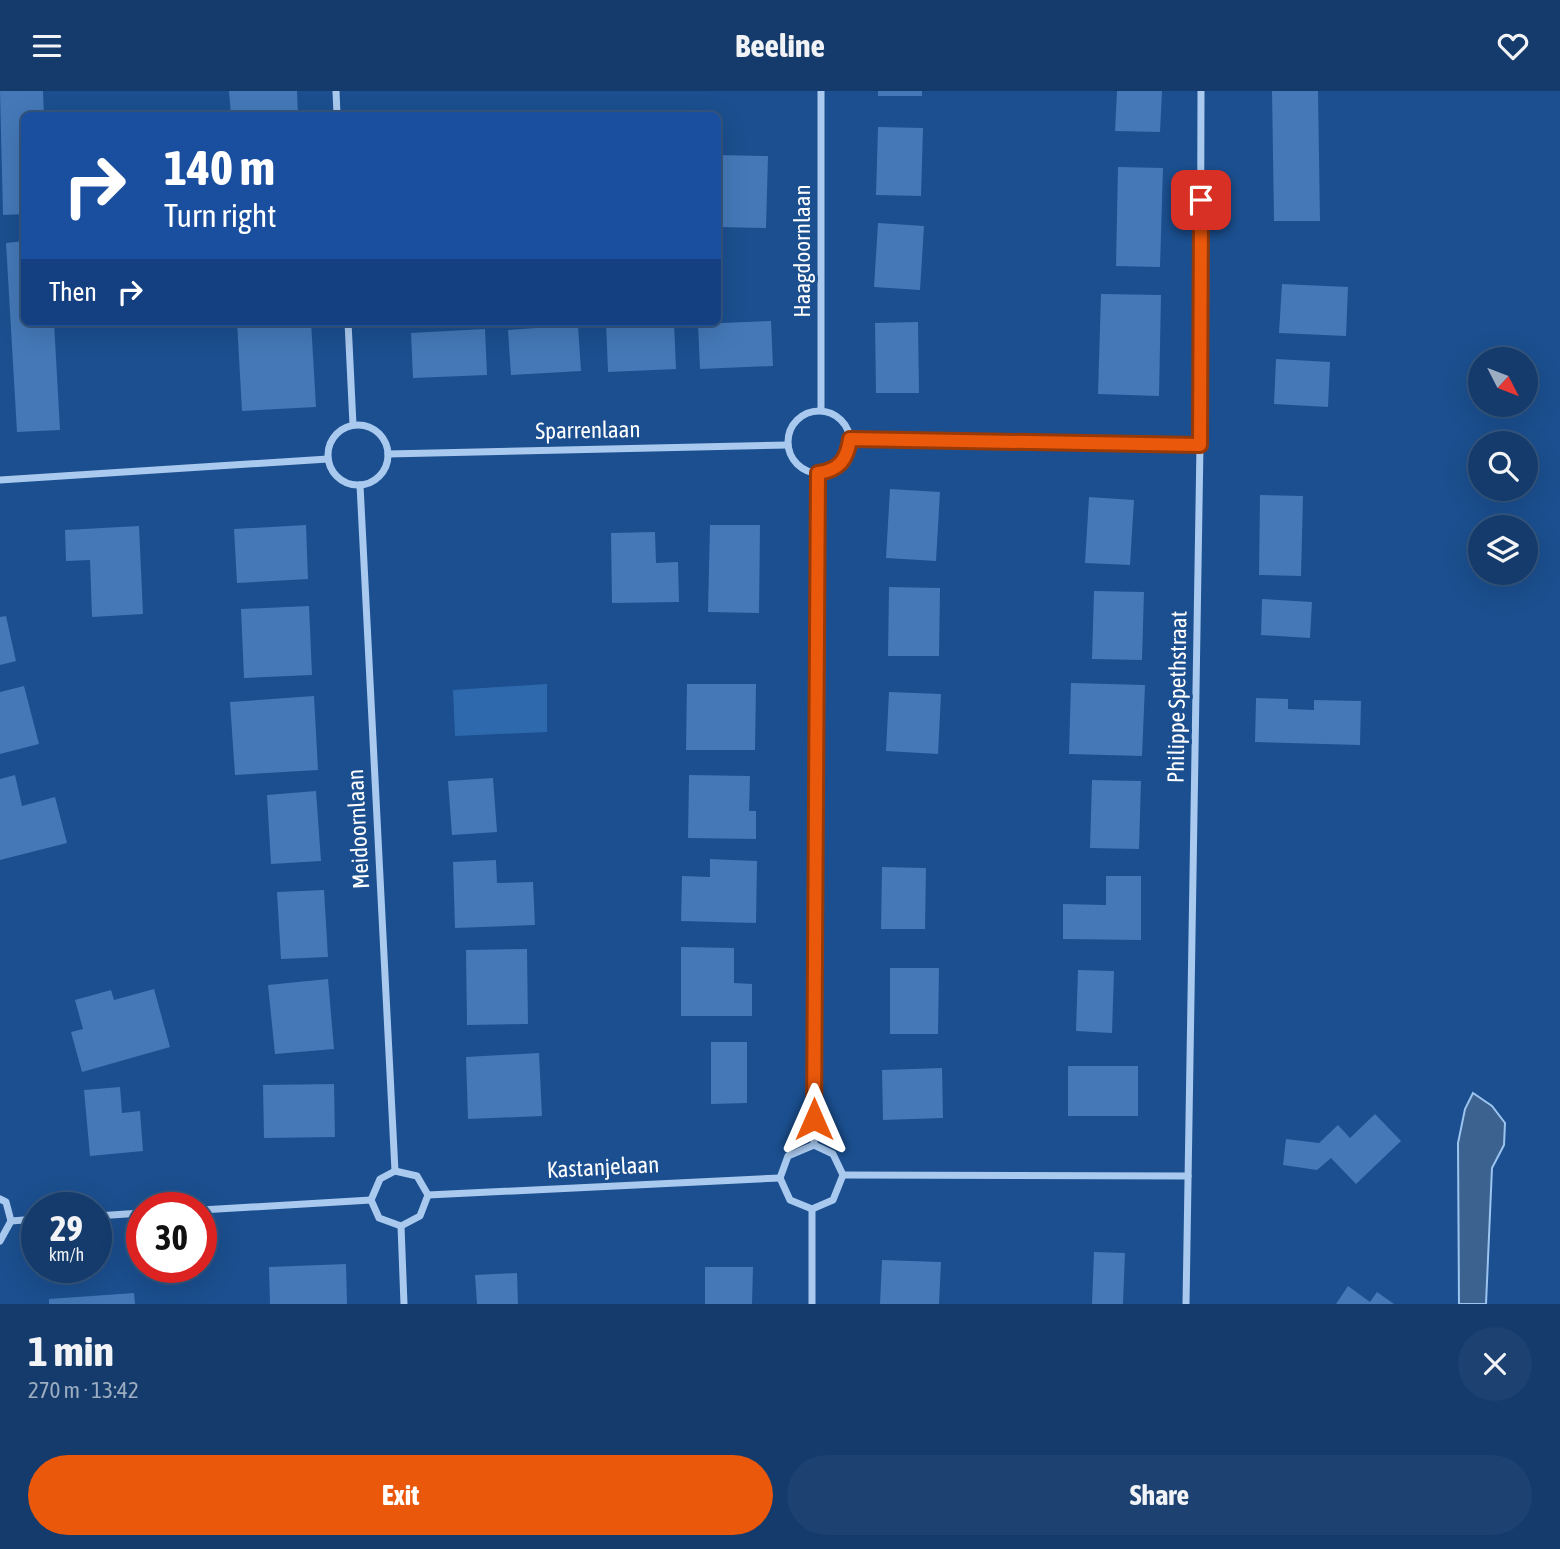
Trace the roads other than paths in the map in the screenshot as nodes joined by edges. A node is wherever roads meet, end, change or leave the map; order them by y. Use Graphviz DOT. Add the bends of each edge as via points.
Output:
graph roads {
  1 [pos="336,91"];
  2 [pos="821,91"];
  3 [pos="1201,91"];
  4 [pos="337,112"];
  5 [pos="348,326"];
  6 [pos="821,410"];
  7 [pos="353,425"];
  8 [pos="850,439"];
  9 [pos="788,445"];
  10 [pos="1200,445"];
  11 [pos="388,454"];
  12 [pos="328,459"];
  13 [pos="818,473"];
  14 [pos="0,480"];
  15 [pos="360,485"];
  16 [pos="814,1146"];
  17 [pos="395,1171"];
  18 [pos="843,1175"];
  19 [pos="1188,1176"];
  20 [pos="780,1178"];
  21 [pos="428,1195"];
  22 [pos="0,1199"];
  23 [pos="371,1200"];
  24 [pos="217,1209"];
  25 [pos="813,1209"];
  26 [pos="21,1220"];
  27 [pos="11,1221"];
  28 [pos="401,1226"];
  29 [pos="0,1241"];
  30 [pos="404,1304"];
  31 [pos="812,1304"];
  32 [pos="1186,1304"];
  1 -- 4 [label="street"];
  2 -- 6 [label="street, Haagdoornlaan"];
  3 -- 10 [label="street, Philippe Spethstraat"];
  5 -- 7 [label="street"];
  6 -- 8 [label="street" via="840,419"];
  6 -- 9 [label="street" via="794,422"];
  7 -- 11 [label="street" via="377,432"];
  7 -- 12 [label="street" via="332,440"];
  8 -- 10 [label="street"];
  8 -- 13 [label="street" via="841,464"];
  9 -- 11 [label="street, Sparrenlaan"];
  9 -- 13 [label="street" via="796,464"];
  10 -- 19 [label="street, Philippe Spethstraat"];
  11 -- 15 [label="street" via="380,476"];
  12 -- 14 [label="street"];
  12 -- 15 [label="street" via="337,477"];
  13 -- 16 [label="street"];
  15 -- 17 [label="street, Meidoornlaan"];
  16 -- 18 [label="street" via="833,1154"];
  16 -- 20 [label="street" via="788,1156"];
  17 -- 21 [label="street" via="417,1176"];
  17 -- 23 [label="street" via="380,1179"];
  18 -- 19 [label="street"];
  18 -- 25 [label="street" via="833,1200"];
  19 -- 32 [label="street, Philippe Spethstraat"];
  20 -- 21 [label="street, Kastanjelaan"];
  20 -- 25 [label="street" via="790,1200"];
  21 -- 28 [label="street" via="420,1216"];
  22 -- 27 [label="street" via="6,1202"];
  23 -- 24 [label="street"];
  23 -- 28 [label="street" via="379,1218"];
  25 -- 31 [label="street"];
  26 -- 27 [label="street"];
  27 -- 29 [label="street"];
  28 -- 30 [label="street"];
}
